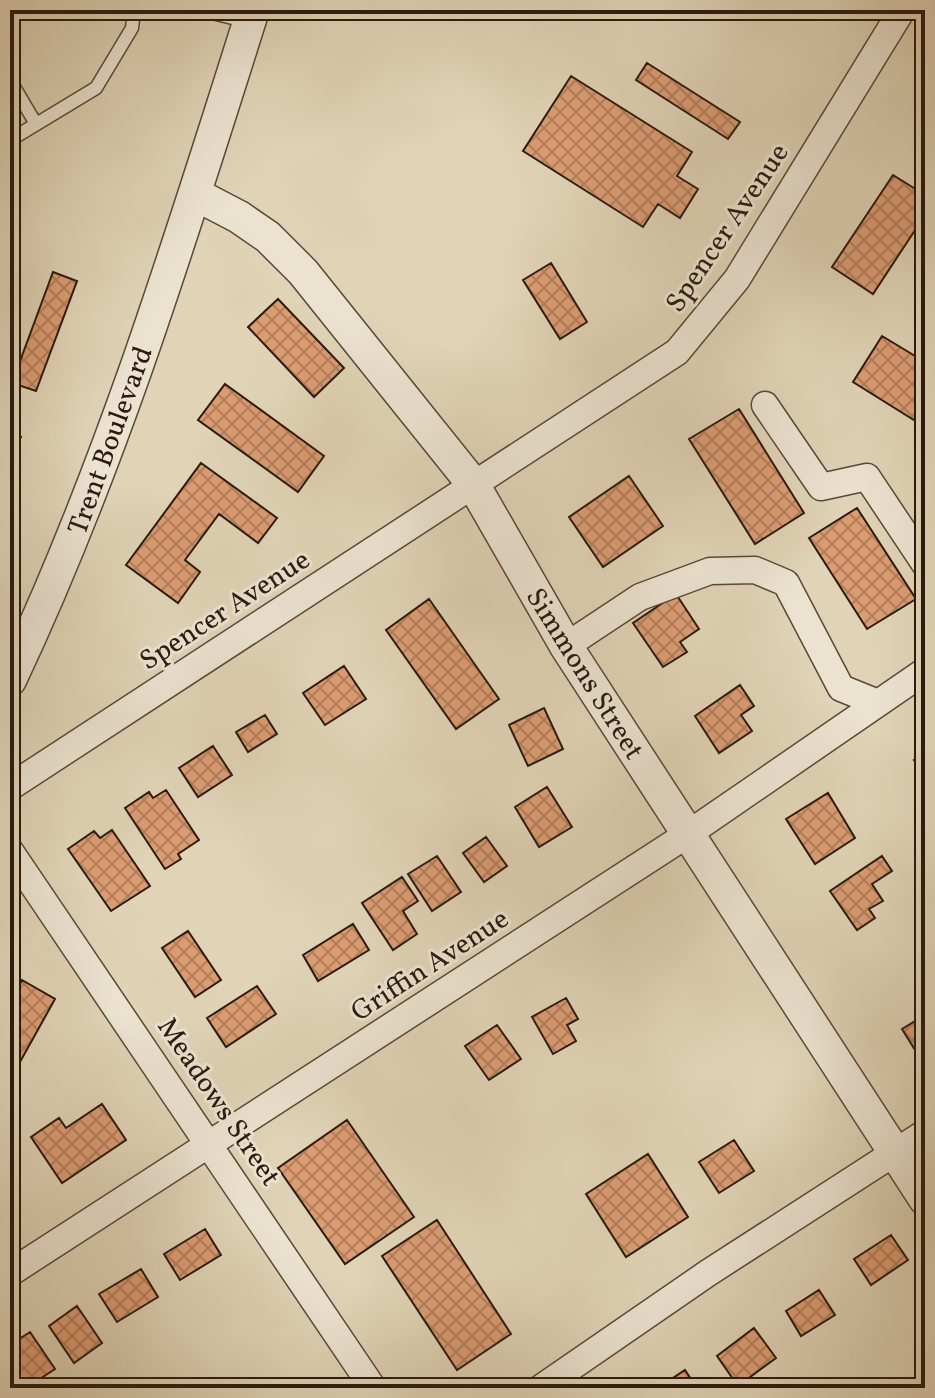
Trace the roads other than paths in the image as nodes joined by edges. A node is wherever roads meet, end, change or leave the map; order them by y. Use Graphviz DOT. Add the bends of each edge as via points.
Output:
graph roads {
  1 [pos="134,10"];
  2 [pos="200,10"];
  3 [pos="902,10"];
  4 [pos="251,16"];
  5 [pos="10,80"];
  6 [pos="36,124"];
  7 [pos="10,140"];
  8 [pos="195,194"];
  9 [pos="765,405"];
  10 [pos="473,484"];
  11 [pos="925,564"];
  12 [pos="566,646"];
  13 [pos="925,671"];
  14 [pos="10,680"];
  15 [pos="878,703"];
  16 [pos="10,767"];
  17 [pos="10,787"];
  18 [pos="688,834"];
  19 [pos="10,851"];
  20 [pos="925,1133"];
  21 [pos="210,1143"];
  22 [pos="895,1153"];
  23 [pos="925,1199"];
  24 [pos="10,1273"];
  25 [pos="373,1388"];
  26 [pos="541,1388"];
  1 -- 6 [label="lane" via="132,28 96,88"];
  2 -- 4 [label="lane"];
  3 -- 10 [label="street, Spencer Avenue" via="708,318 677,352"];
  4 -- 8 [label="street, Trent Boulevard"];
  5 -- 6 [label="lane"];
  6 -- 7 [label="lane"];
  8 -- 10 [label="street, Simmons Street" via="258,230 303,272"];
  8 -- 14 [label="street, Trent Boulevard" via="83,515"];
  9 -- 11 [label="street" via="821,487 867,477"];
  10 -- 12 [label="street, Simmons Street"];
  10 -- 16 [label="street, Spencer Avenue" via="431,490"];
  10 -- 17 [label="street, Spencer Avenue"];
  12 -- 15 [label="street" via="640,597 710,571 755,570 786,583 841,688"];
  12 -- 18 [label="street, Simmons Street"];
  13 -- 15 [label="street, Griffin Avenue"];
  15 -- 18 [label="street, Griffin Avenue"];
  18 -- 21 [label="street, Griffin Avenue"];
  18 -- 22 [label="street, Simmons Street"];
  19 -- 21 [label="street, Meadows Street"];
  20 -- 22 [label="street"];
  21 -- 24 [label="street, Griffin Avenue"];
  21 -- 25 [label="street, Meadows Street"];
  22 -- 23 [label="street, Simmons Street"];
  22 -- 26 [label="street"];
}
